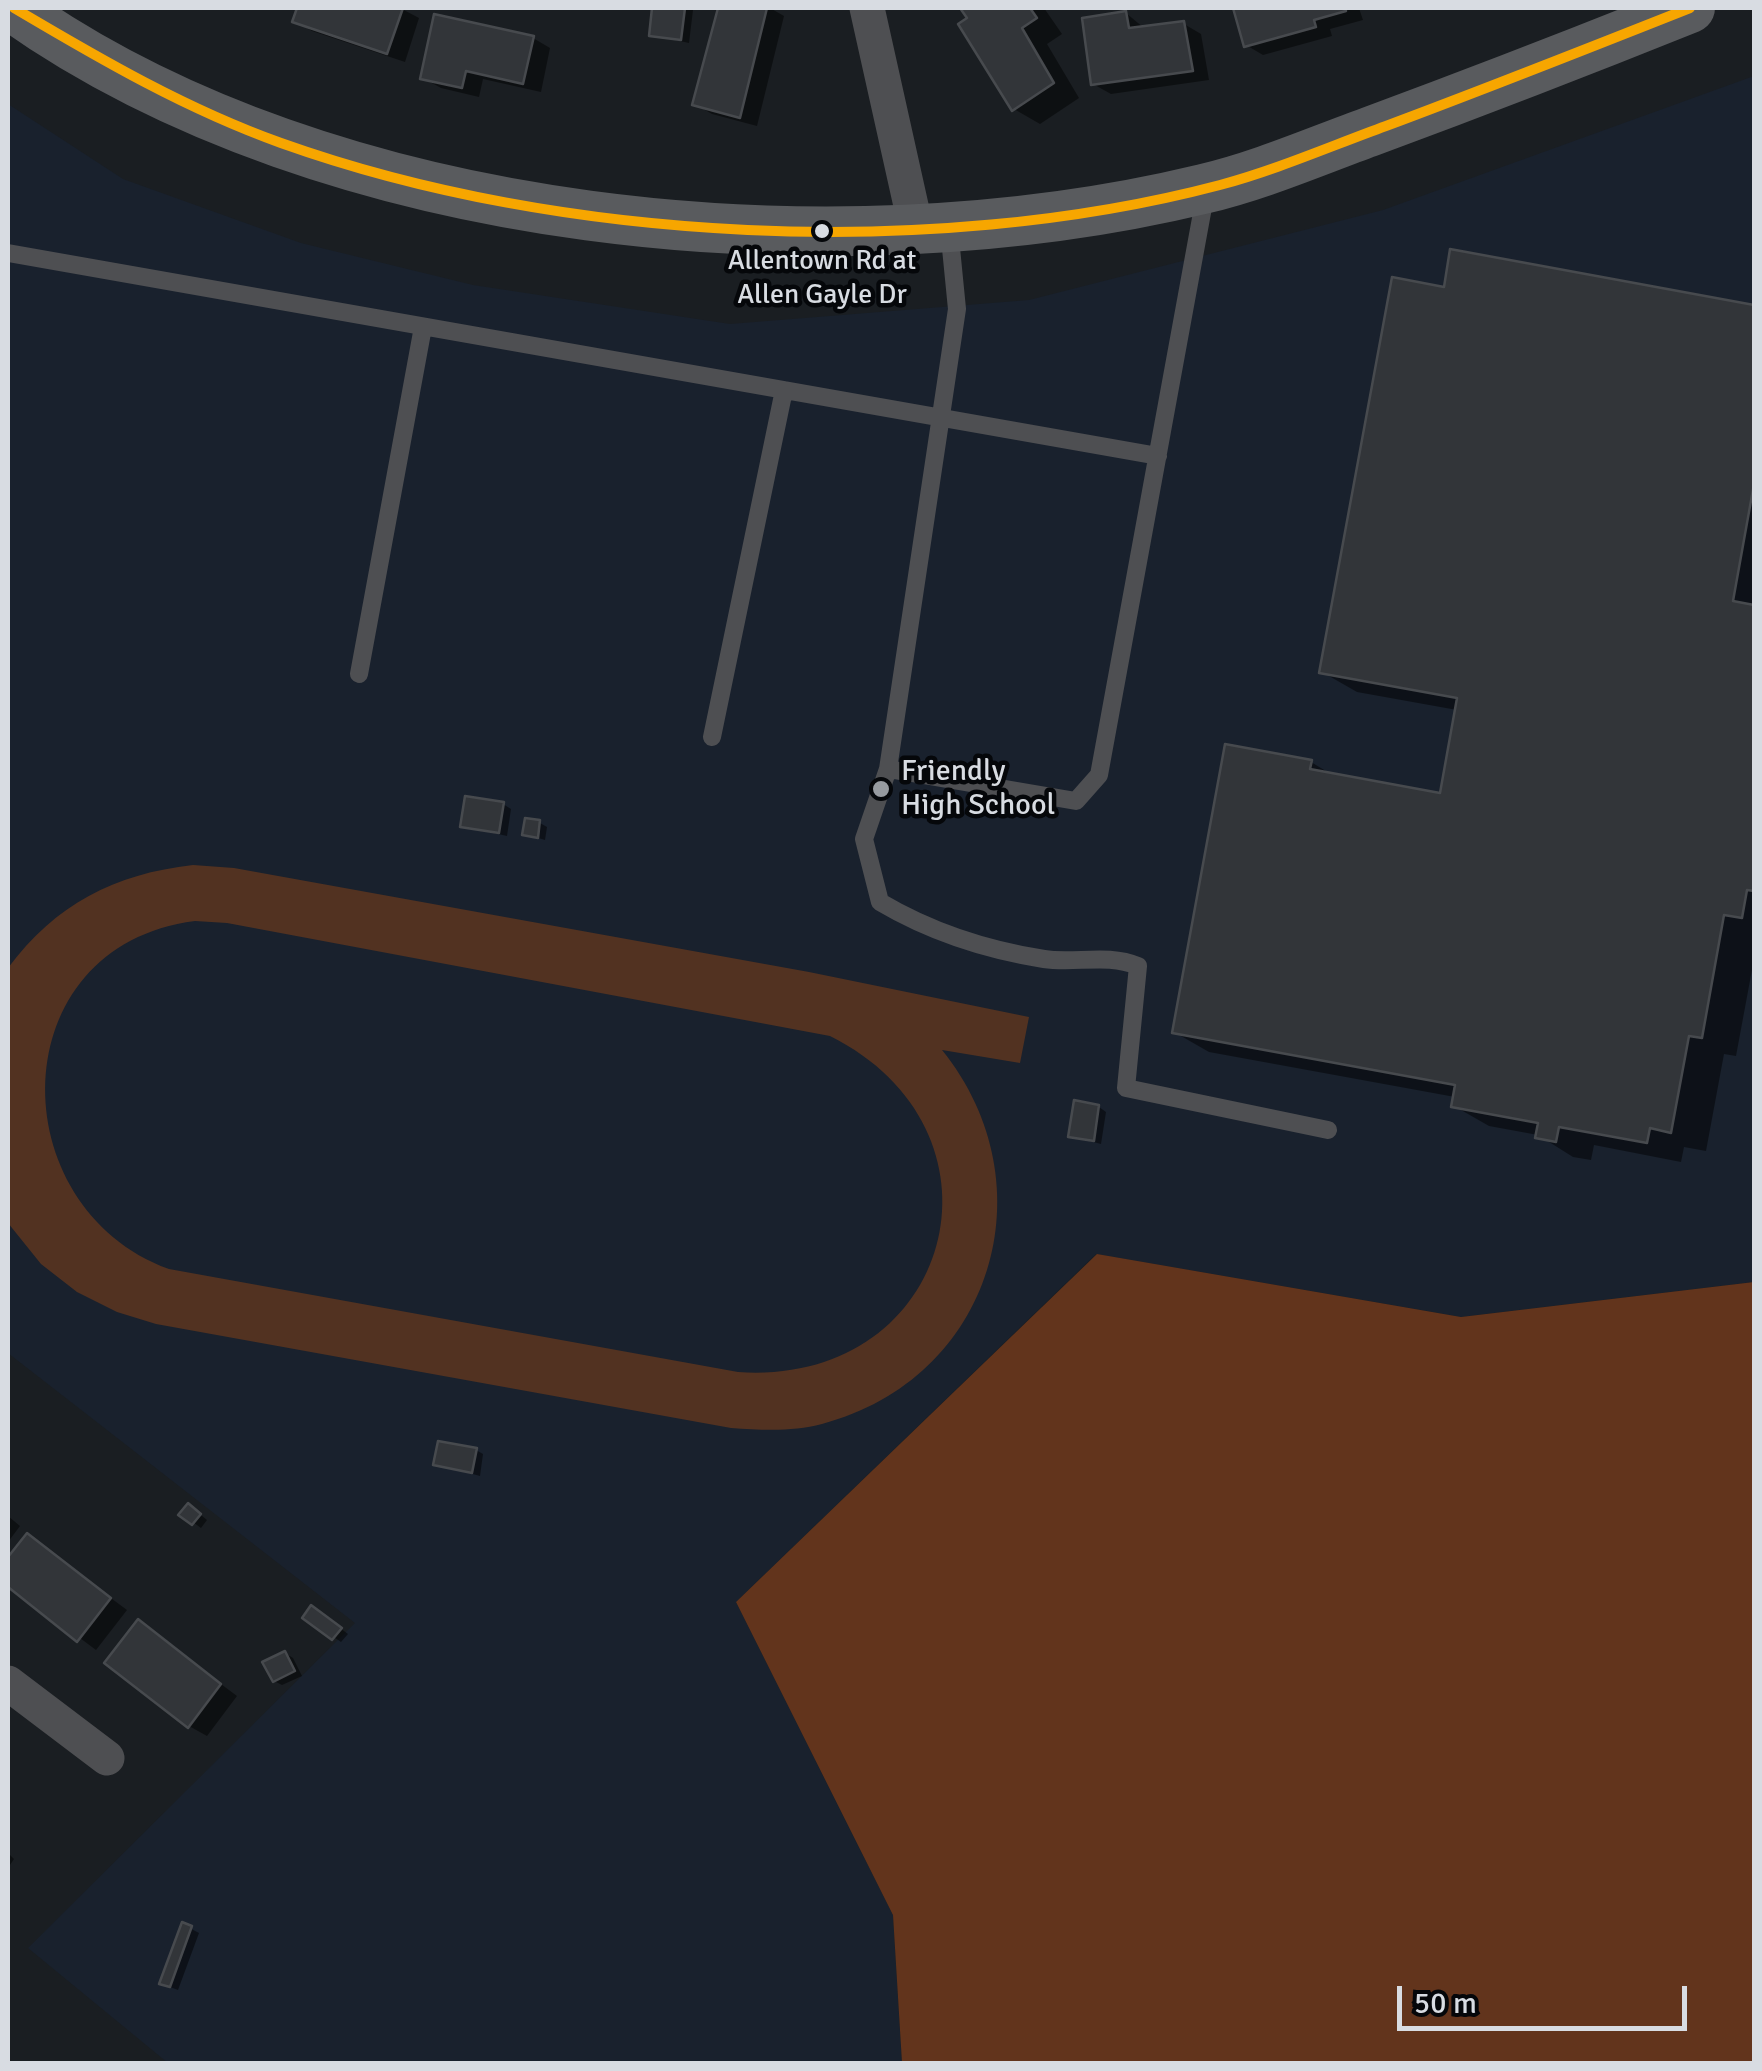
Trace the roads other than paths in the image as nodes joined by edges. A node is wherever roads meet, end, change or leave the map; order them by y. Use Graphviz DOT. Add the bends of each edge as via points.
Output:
graph roads {
  1 [pos="14,8"];
  2 [pos="867,8"];
  3 [pos="1690,8"];
  4 [pos="1206,188"];
  5 [pos="932,228"];
  6 [pos="8,253"];
  7 [pos="423,327"];
  8 [pos="784,390"];
  9 [pos="938,417"];
  10 [pos="1158,456"];
  11 [pos="359,674"];
  12 [pos="712,738"];
  13 [pos="888,769"];
  14 [pos="1328,1130"];
  15 [pos="8,1683"];
  16 [pos="107,1758"];
  1 -- 5 [label="main road" via="183,104 359,168 521,206 604,216 726,226"];
  2 -- 5 [label="street"];
  3 -- 4 [label="main road"];
  4 -- 5 [label="main road"];
  4 -- 10 [label="lane"];
  5 -- 9 [label="lane" via="957,309"];
  6 -- 7 [label="lane"];
  7 -- 8 [label="lane"];
  7 -- 11 [label="lane"];
  8 -- 9 [label="lane"];
  8 -- 12 [label="lane"];
  9 -- 10 [label="lane"];
  9 -- 13 [label="lane"];
  10 -- 13 [label="lane" via="1099,775 1076,801"];
  13 -- 14 [label="lane" via="864,839 880,902 922,926 1046,960 1122,959 1138,966 1126,1088"];
  15 -- 16 [label="street"];
}
